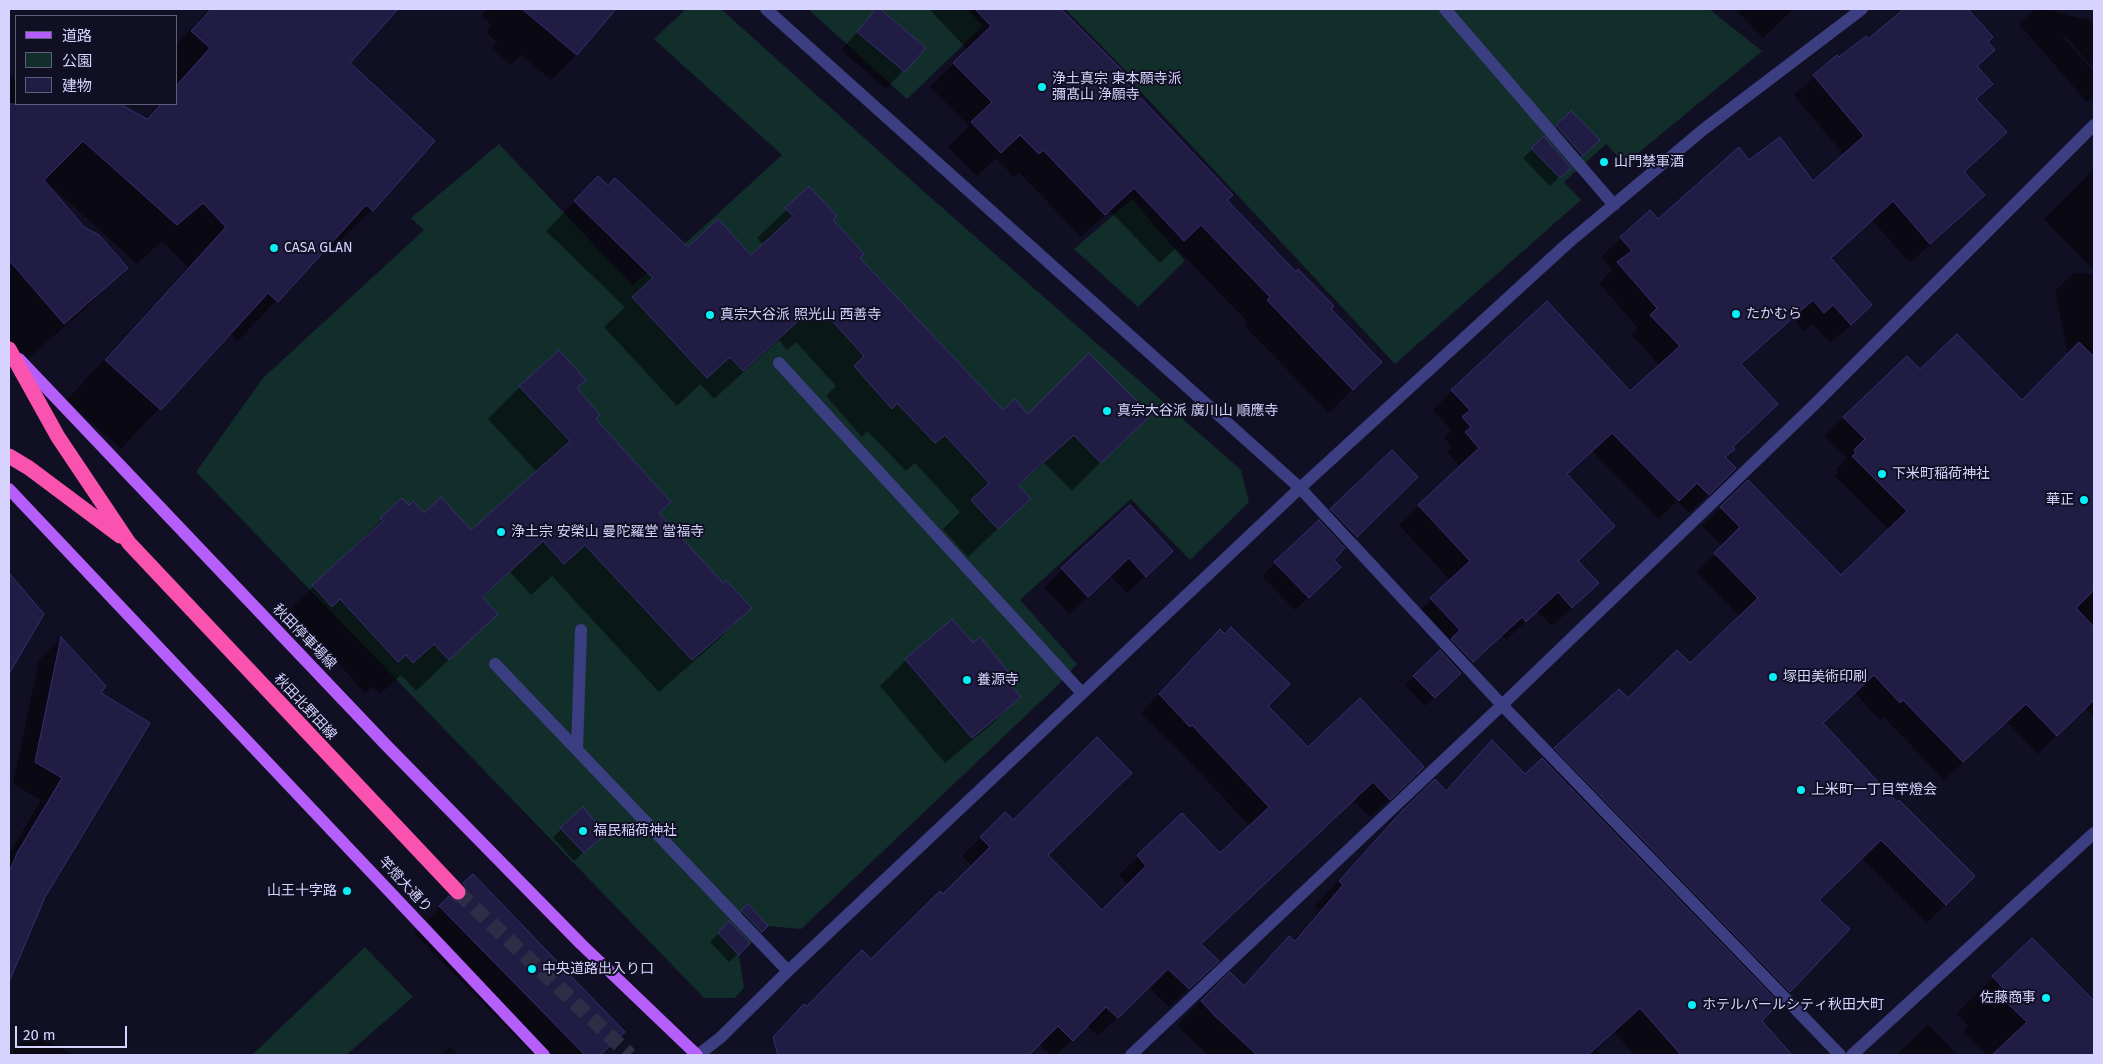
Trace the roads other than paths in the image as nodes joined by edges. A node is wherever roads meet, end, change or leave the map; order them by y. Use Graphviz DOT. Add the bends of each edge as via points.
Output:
graph roads {
  1 [pos="766,9"];
  2 [pos="1445,9"];
  3 [pos="1862,9"];
  4 [pos="2094,125"];
  5 [pos="1614,205"];
  6 [pos="9,349"];
  7 [pos="779,363"];
  8 [pos="9,456"];
  9 [pos="1300,488"];
  10 [pos="9,489"];
  11 [pos="129,543"];
  12 [pos="581,630"];
  13 [pos="495,664"];
  14 [pos="1082,694"];
  15 [pos="1502,705"];
  16 [pos="577,750"];
  17 [pos="2094,833"];
  18 [pos="458,892"];
  19 [pos="788,970"];
  20 [pos="544,1055"];
  21 [pos="698,1055"];
  22 [pos="1131,1055"];
  23 [pos="1840,1055"];
  24 [pos="1852,1055"];
  1 -- 9 [label="street"];
  2 -- 5 [label="street"];
  3 -- 5 [label="street" via="1704,129"];
  4 -- 15 [label="street" via="1815,404"];
  5 -- 9 [label="street" via="1568,243"];
  6 -- 11 [label="highway" via="58,437"];
  6 -- 21 [label="main road, 秋田停車場線" via="387,746 581,944"];
  7 -- 14 [label="street"];
  8 -- 11 [label="highway"];
  9 -- 14 [label="street"];
  9 -- 15 [label="street"];
  10 -- 20 [label="main road, 竿燈大通り"];
  11 -- 18 [label="highway, 秋田北野田線"];
  12 -- 16 [label="street"];
  13 -- 16 [label="street"];
  14 -- 19 [label="street"];
  15 -- 22 [label="street"];
  15 -- 23 [label="street"];
  16 -- 19 [label="street"];
  17 -- 24 [label="street"];
  19 -- 21 [label="street" via="720,1038"];
}
